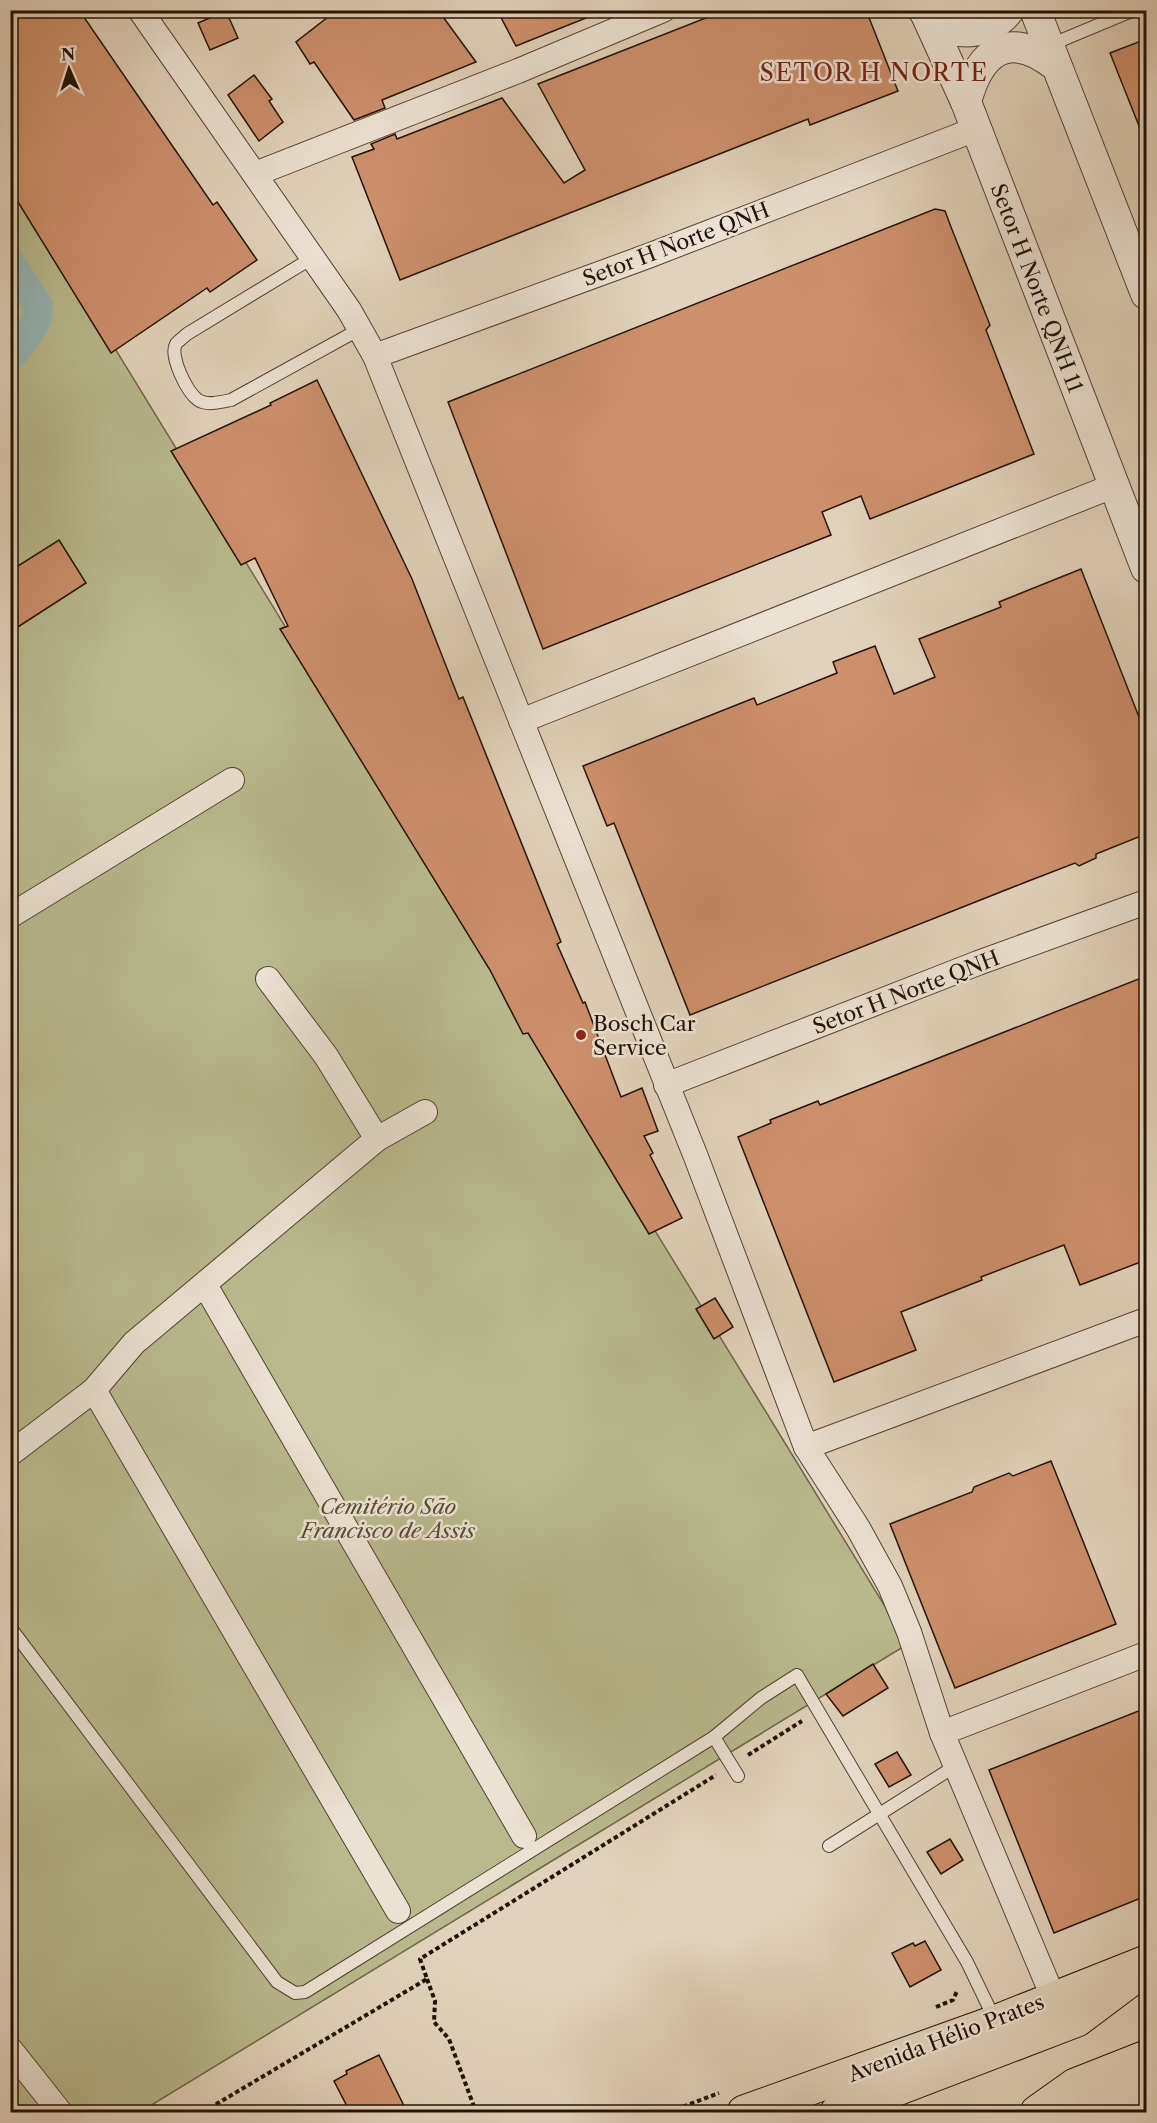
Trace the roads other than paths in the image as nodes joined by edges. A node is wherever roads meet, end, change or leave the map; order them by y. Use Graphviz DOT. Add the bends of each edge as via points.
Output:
graph roads {
  1 [pos="140,10"];
  2 [pos="663,10"];
  3 [pos="1009,10"];
  4 [pos="1035,10"];
  5 [pos="1134,10"];
  6 [pos="924,11"];
  7 [pos="1053,56"];
  8 [pos="971,115"];
  9 [pos="255,174"];
  10 [pos="312,258"];
  11 [pos="1146,294"];
  12 [pos="360,328"];
  13 [pos="375,356"];
  14 [pos="1113,486"];
  15 [pos="1146,568"];
  16 [pos="521,721"];
  17 [pos="232,780"];
  18 [pos="1146,902"];
  19 [pos="10,916"];
  20 [pos="268,979"];
  21 [pos="666,1085"];
  22 [pos="425,1112"];
  23 [pos="377,1139"];
  24 [pos="205,1285"];
  25 [pos="1146,1320"];
  26 [pos="94,1390"];
  27 [pos="806,1447"];
  28 [pos="10,1454"];
  29 [pos="10,1627"];
  30 [pos="1146,1654"];
  31 [pos="942,1733"];
  32 [pos="714,1737"];
  33 [pos="957,1765"];
  34 [pos="735,1771"];
  35 [pos="880,1813"];
  36 [pos="524,1836"];
  37 [pos="829,1846"];
  38 [pos="398,1911"];
  39 [pos="1146,1962"];
  40 [pos="1146,1967"];
  41 [pos="1053,1997"];
  42 [pos="995,2022"];
  43 [pos="10,2049"];
  44 [pos="1146,2057"];
  45 [pos="1146,2090"];
  46 [pos="734,2102"];
  47 [pos="60,2112"];
  48 [pos="837,2112"];
  49 [pos="1037,2112"];
  50 [pos="1091,2112"];
  1 -- 9 [label="street"];
  2 -- 9 [label="street"];
  3 -- 6 [label="street" via="1003,18 979,31 953,29"];
  4 -- 7 [label="street"];
  5 -- 7 [label="lane"];
  6 -- 8 [label="street, Setor H Norte QNH 11"];
  7 -- 8 [label="street" via="1014,47 994,53 973,76"];
  7 -- 11 [label="street"];
  8 -- 13 [label="street, Setor H Norte QNH" via="648,256"];
  8 -- 14 [label="street, Setor H Norte QNH 11"];
  9 -- 10 [label="street"];
  10 -- 12 [label="street"];
  10 -- 12 [label="lane" via="176,344 173,357 190,390 199,401 231,400"];
  12 -- 13 [label="street"];
  13 -- 16 [label="street"];
  14 -- 15 [label="street, Setor H Norte QNH 11"];
  14 -- 16 [label="street"];
  16 -- 21 [label="street"];
  17 -- 19 [label="street"];
  18 -- 21 [label="street, Setor H Norte QNH"];
  20 -- 23 [label="street" via="326,1056"];
  21 -- 27 [label="street"];
  22 -- 23 [label="street"];
  23 -- 24 [label="street"];
  24 -- 26 [label="street" via="134,1343"];
  24 -- 36 [label="street"];
  25 -- 27 [label="street"];
  26 -- 28 [label="street"];
  26 -- 38 [label="street"];
  27 -- 31 [label="street" via="890,1586"];
  29 -- 32 [label="lane" via="278,1982 295,1993 305,1992"];
  30 -- 31 [label="street"];
  31 -- 33 [label="street"];
  32 -- 34 [label="lane"];
  32 -- 35 [label="lane" via="797,1674"];
  33 -- 35 [label="lane"];
  33 -- 41 [label="street"];
  35 -- 37 [label="lane"];
  35 -- 42 [label="lane" via="967,1962"];
  39 -- 41 [label="main road, Avenida Hélio Prates"];
  40 -- 48 [label="main road" via="1077,2020"];
  41 -- 42 [label="main road, Avenida Hélio Prates"];
  42 -- 46 [label="main road, Avenida Hélio Prates"];
  43 -- 47 [label="street"];
  44 -- 49 [label="main road" via="1075,2085"];
  45 -- 50 [label="main road"];
}
